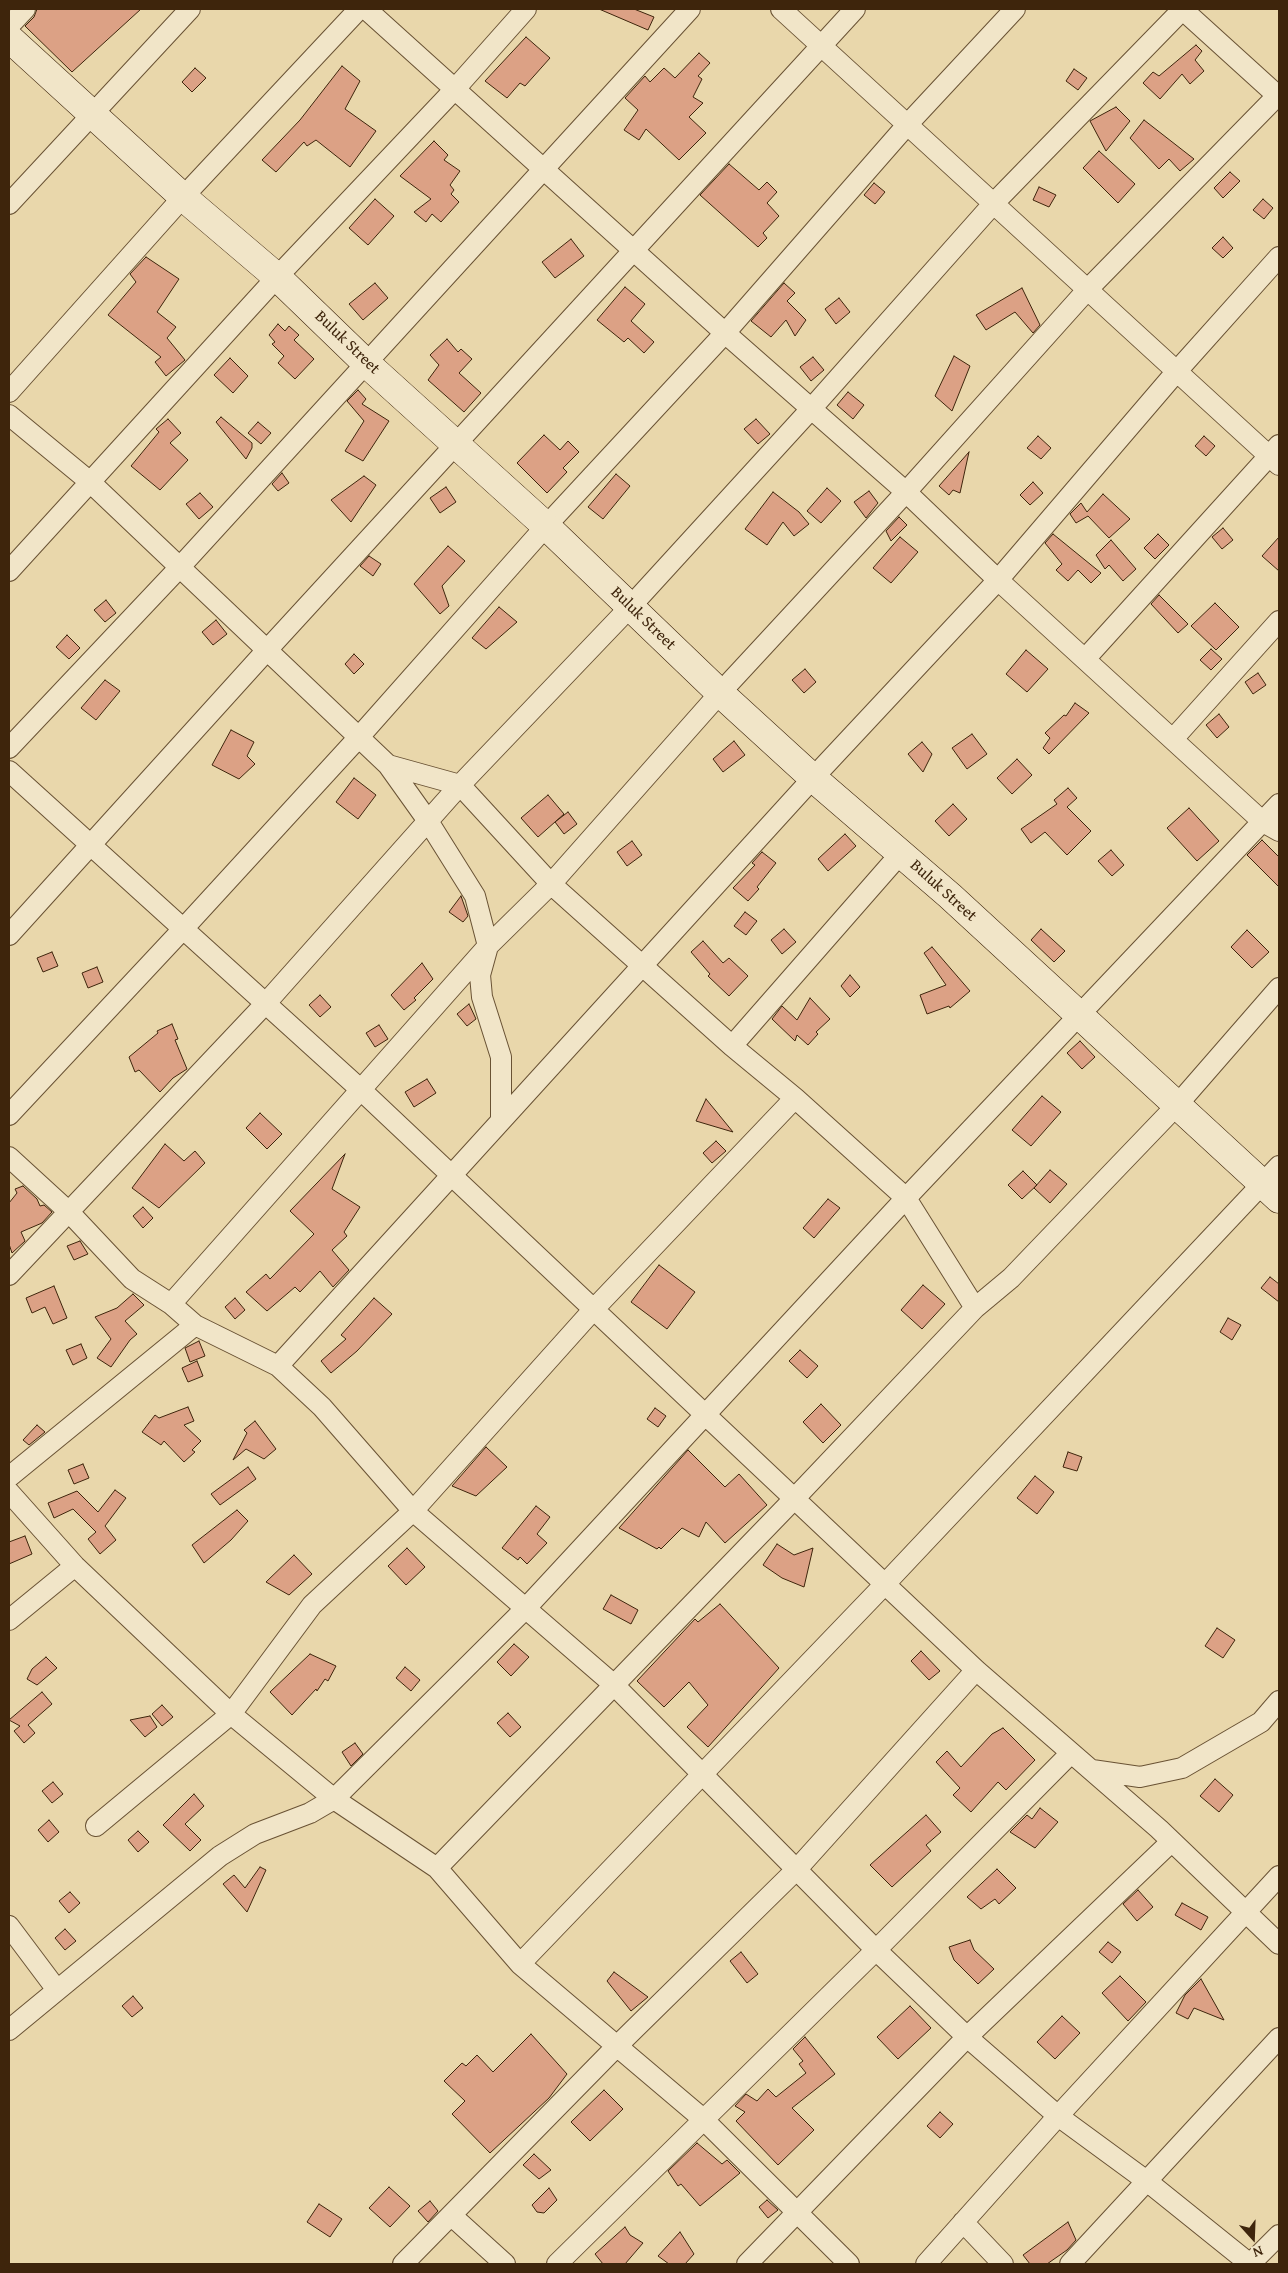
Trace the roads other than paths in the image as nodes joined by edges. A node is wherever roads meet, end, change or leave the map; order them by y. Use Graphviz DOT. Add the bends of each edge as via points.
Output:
graph roads {
  1 [pos="25,9"];
  2 [pos="190,9"];
  3 [pos="358,9"];
  4 [pos="366,9"];
  5 [pos="526,9"];
  6 [pos="690,9"];
  7 [pos="781,9"];
  8 [pos="855,9"];
  9 [pos="1015,9"];
  10 [pos="1183,9"];
  11 [pos="9,26"];
  12 [pos="9,38"];
  13 [pos="820,45"];
  14 [pos="454,90"];
  15 [pos="1279,95"];
  16 [pos="93,115"];
  17 [pos="907,125"];
  18 [pos="545,170"];
  19 [pos="184,198"];
  20 [pos="9,204"];
  21 [pos="993,204"];
  22 [pos="635,251"];
  23 [pos="1279,258"];
  24 [pos="277,277"];
  25 [pos="1088,289"];
  26 [pos="725,333"];
  27 [pos="367,364"];
  28 [pos="1177,371"];
  29 [pos="9,392"];
  30 [pos="810,409"];
  31 [pos="9,415"];
  32 [pos="457,444"];
  33 [pos="1276,455"];
  34 [pos="89,481"];
  35 [pos="906,492"];
  36 [pos="546,526"];
  37 [pos="179,568"];
  38 [pos="9,571"];
  39 [pos="998,580"];
  40 [pos="631,606"];
  41 [pos="1279,621"];
  42 [pos="267,650"];
  43 [pos="1085,659"];
  44 [pos="720,693"];
  45 [pos="359,737"];
  46 [pos="1173,740"];
  47 [pos="9,748"];
  48 [pos="388,765"];
  49 [pos="9,771"];
  50 [pos="813,778"];
  51 [pos="460,785"];
  52 [pos="1279,804"];
  53 [pos="428,821"];
  54 [pos="1271,826"];
  55 [pos="91,846"];
  56 [pos="901,853"];
  57 [pos="551,884"];
  58 [pos="183,929"];
  59 [pos="9,935"];
  60 [pos="488,946"];
  61 [pos="643,964"];
  62 [pos="1279,988"];
  63 [pos="266,1003"];
  64 [pos="1080,1016"];
  65 [pos="732,1046"];
  66 [pos="360,1089"];
  67 [pos="796,1098"];
  68 [pos="1178,1104"];
  69 [pos="9,1115"];
  70 [pos="501,1121"];
  71 [pos="9,1158"];
  72 [pos="452,1176"];
  73 [pos="1274,1183"];
  74 [pos="906,1198"];
  75 [pos="69,1212"];
  76 [pos="9,1275"];
  77 [pos="171,1304"];
  78 [pos="974,1308"];
  79 [pos="593,1310"];
  80 [pos="195,1325"];
  81 [pos="278,1366"];
  82 [pos="705,1414"];
  83 [pos="9,1477"];
  84 [pos="9,1492"];
  85 [pos="794,1499"];
  86 [pos="413,1511"];
  87 [pos="75,1566"];
  88 [pos="885,1584"];
  89 [pos="526,1608"];
  90 [pos="9,1620"];
  91 [pos="976,1670"];
  92 [pos="613,1684"];
  93 [pos="1279,1700"];
  94 [pos="231,1714"];
  95 [pos="1071,1752"];
  96 [pos="1092,1770"];
  97 [pos="703,1774"];
  98 [pos="334,1800"];
  99 [pos="96,1826"];
  100 [pos="1171,1842"];
  101 [pos="437,1868"];
  102 [pos="797,1869"];
  103 [pos="1279,1876"];
  104 [pos="1245,1912"];
  105 [pos="9,1926"];
  106 [pos="1279,1944"];
  107 [pos="876,1950"];
  108 [pos="520,1964"];
  109 [pos="57,1990"];
  110 [pos="9,2030"];
  111 [pos="967,2037"];
  112 [pos="1279,2038"];
  113 [pos="616,2047"];
  114 [pos="1058,2116"];
  115 [pos="703,2119"];
  116 [pos="1148,2182"];
  117 [pos="797,2213"];
  118 [pos="452,2216"];
  119 [pos="963,2222"];
  120 [pos="1279,2235"];
  121 [pos="403,2264"];
  122 [pos="505,2264"];
  123 [pos="557,2264"];
  124 [pos="747,2264"];
  125 [pos="848,2264"];
  126 [pos="926,2264"];
  127 [pos="1003,2264"];
  128 [pos="1070,2264"];
  1 -- 11 [label="street"];
  2 -- 16 [label="street"];
  3 -- 19 [label="street"];
  4 -- 14 [label="street"];
  5 -- 14 [label="street"];
  6 -- 18 [label="street"];
  7 -- 13 [label="street"];
  8 -- 13 [label="street"];
  9 -- 17 [label="street"];
  10 -- 15 [label="street"];
  10 -- 21 [label="street"];
  12 -- 16 [label="street, Buluk Street"];
  13 -- 17 [label="street"];
  13 -- 22 [label="street"];
  14 -- 18 [label="street"];
  14 -- 24 [label="street"];
  15 -- 25 [label="street"];
  16 -- 19 [label="street, Buluk Street"];
  16 -- 20 [label="street"];
  17 -- 21 [label="street"];
  17 -- 26 [label="street"];
  18 -- 22 [label="street"];
  18 -- 27 [label="street"];
  19 -- 24 [label="street, Buluk Street"];
  19 -- 29 [label="street"];
  21 -- 25 [label="street"];
  21 -- 30 [label="street"];
  22 -- 26 [label="street"];
  22 -- 32 [label="street"];
  23 -- 28 [label="street"];
  24 -- 27 [label="street, Buluk Street"];
  24 -- 34 [label="street"];
  25 -- 28 [label="street"];
  25 -- 35 [label="street"];
  26 -- 30 [label="street"];
  26 -- 36 [label="street"];
  27 -- 32 [label="street, Buluk Street"];
  27 -- 37 [label="street"];
  28 -- 33 [label="street"];
  28 -- 39 [label="street"];
  30 -- 35 [label="street"];
  30 -- 40 [label="street"];
  31 -- 34 [label="street"];
  32 -- 36 [label="street, Buluk Street"];
  32 -- 42 [label="street"];
  33 -- 43 [label="street"];
  34 -- 37 [label="street"];
  34 -- 38 [label="street"];
  35 -- 39 [label="street"];
  35 -- 44 [label="street"];
  36 -- 40 [label="street, Buluk Street"];
  36 -- 45 [label="street"];
  37 -- 42 [label="street"];
  37 -- 47 [label="street"];
  39 -- 43 [label="street"];
  39 -- 50 [label="street"];
  40 -- 44 [label="street, Buluk Street"];
  40 -- 51 [label="street"];
  41 -- 46 [label="street"];
  42 -- 45 [label="street"];
  42 -- 55 [label="street"];
  43 -- 46 [label="street"];
  44 -- 50 [label="street, Buluk Street"];
  44 -- 57 [label="street"];
  45 -- 48 [label="street"];
  45 -- 58 [label="street"];
  46 -- 54 [label="street"];
  48 -- 51 [label="street"];
  48 -- 53 [label="street"];
  49 -- 55 [label="street"];
  50 -- 56 [label="street, Buluk Street"];
  50 -- 61 [label="street"];
  51 -- 53 [label="street"];
  51 -- 57 [label="street"];
  52 -- 54 [label="street"];
  53 -- 60 [label="street" via="475,896"];
  53 -- 63 [label="street"];
  54 -- 64 [label="street"];
  55 -- 58 [label="street"];
  55 -- 59 [label="street"];
  56 -- 64 [label="street, Buluk Street"];
  56 -- 65 [label="street"];
  57 -- 60 [label="street"];
  57 -- 61 [label="street"];
  58 -- 63 [label="street"];
  58 -- 69 [label="street"];
  60 -- 66 [label="street"];
  60 -- 70 [label="street" via="480,975 482,997 501,1057"];
  61 -- 65 [label="street"];
  61 -- 70 [label="street"];
  62 -- 68 [label="street"];
  63 -- 66 [label="street"];
  63 -- 75 [label="street"];
  64 -- 68 [label="street, Buluk Street"];
  64 -- 74 [label="street"];
  65 -- 67 [label="street"];
  66 -- 72 [label="street"];
  66 -- 77 [label="street"];
  67 -- 74 [label="street"];
  67 -- 79 [label="street"];
  68 -- 73 [label="street, Buluk Street"];
  68 -- 78 [label="street" via="1011,1278"];
  70 -- 72 [label="street"];
  71 -- 75 [label="street"];
  72 -- 79 [label="street"];
  72 -- 81 [label="street"];
  73 -- 88 [label="street"];
  74 -- 78 [label="street"];
  74 -- 82 [label="street"];
  75 -- 76 [label="street"];
  75 -- 77 [label="street" via="132,1278"];
  77 -- 80 [label="street"];
  78 -- 85 [label="street"];
  79 -- 82 [label="street"];
  79 -- 86 [label="street"];
  80 -- 81 [label="street"];
  80 -- 83 [label="street"];
  81 -- 86 [label="street" via="322,1407"];
  82 -- 85 [label="street"];
  82 -- 89 [label="street"];
  84 -- 87 [label="street"];
  85 -- 88 [label="street"];
  85 -- 92 [label="street"];
  86 -- 89 [label="street"];
  86 -- 94 [label="street" via="312,1605"];
  87 -- 90 [label="street"];
  87 -- 94 [label="street"];
  88 -- 91 [label="street"];
  88 -- 97 [label="street"];
  89 -- 92 [label="street"];
  89 -- 98 [label="street"];
  91 -- 95 [label="street"];
  91 -- 102 [label="street"];
  92 -- 97 [label="street"];
  92 -- 101 [label="street"];
  93 -- 96 [label="street" via="1261,1722 1182,1768 1140,1777"];
  94 -- 98 [label="street"];
  94 -- 99 [label="street"];
  95 -- 96 [label="street"];
  95 -- 107 [label="street"];
  96 -- 100 [label="street"];
  97 -- 102 [label="street"];
  97 -- 108 [label="street"];
  98 -- 101 [label="street"];
  98 -- 109 [label="street" via="255,1834 220,1856"];
  100 -- 104 [label="street"];
  100 -- 111 [label="street"];
  101 -- 108 [label="street"];
  102 -- 107 [label="street"];
  102 -- 113 [label="street"];
  103 -- 104 [label="street"];
  104 -- 106 [label="street"];
  104 -- 114 [label="street"];
  105 -- 109 [label="street"];
  107 -- 111 [label="street"];
  107 -- 115 [label="street"];
  108 -- 113 [label="street"];
  109 -- 110 [label="street"];
  111 -- 114 [label="street"];
  111 -- 117 [label="street"];
  112 -- 116 [label="street"];
  113 -- 115 [label="street"];
  113 -- 118 [label="street"];
  114 -- 116 [label="street"];
  114 -- 119 [label="street"];
  115 -- 117 [label="street"];
  115 -- 123 [label="street"];
  116 -- 120 [label="street" via="1250,2264"];
  116 -- 128 [label="street"];
  117 -- 124 [label="street"];
  117 -- 125 [label="street"];
  118 -- 121 [label="street"];
  118 -- 122 [label="street"];
  119 -- 126 [label="street"];
  119 -- 127 [label="street"];
}
